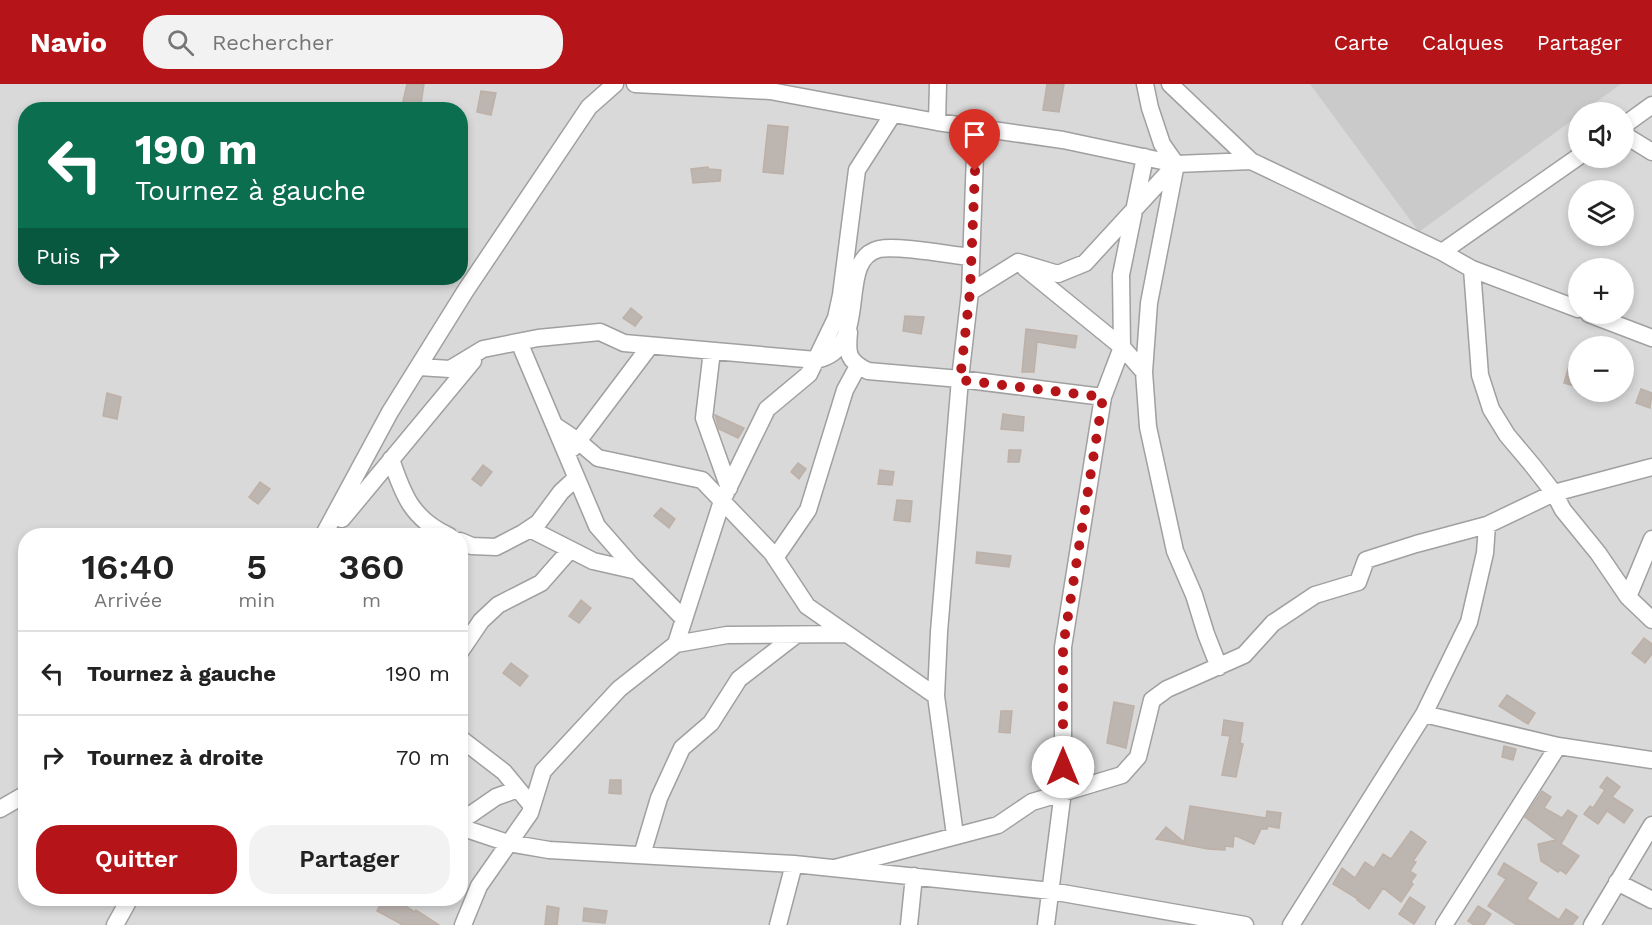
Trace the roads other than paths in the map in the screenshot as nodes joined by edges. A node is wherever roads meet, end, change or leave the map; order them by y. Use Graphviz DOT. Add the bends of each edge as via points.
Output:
graph roads {
  1 [pos="615,84"];
  2 [pos="635,84"];
  3 [pos="938,84"];
  4 [pos="1145,84"];
  5 [pos="1171,85"];
  6 [pos="1652,105"];
  7 [pos="893,114"];
  8 [pos="1634,118"];
  9 [pos="937,122"];
  10 [pos="976,127"];
  11 [pos="1634,141"];
  12 [pos="1652,152"];
  13 [pos="1145,157"];
  14 [pos="1251,161"];
  15 [pos="1176,164"];
  16 [pos="1568,164"];
  17 [pos="1135,208"];
  18 [pos="1442,252"];
  19 [pos="971,257"];
  20 [pos="1018,262"];
  21 [pos="1472,269"];
  22 [pos="970,292"];
  23 [pos="1568,305"];
  24 [pos="1615,324"];
  25 [pos="849,328"];
  26 [pos="1652,338"];
  27 [pos="519,342"];
  28 [pos="650,346"];
  29 [pos="1122,347"];
  30 [pos="483,349"];
  31 [pos="712,351"];
  32 [pos="816,360"];
  33 [pos="858,366"];
  34 [pos="419,367"];
  35 [pos="1144,372"];
  36 [pos="960,380"];
  37 [pos="1103,397"];
  38 [pos="554,425"];
  39 [pos="578,441"];
  40 [pos="567,456"];
  41 [pos="391,459"];
  42 [pos="1652,467"];
  43 [pos="576,478"];
  44 [pos="1554,493"];
  45 [pos="725,495"];
  46 [pos="1487,525"];
  47 [pos="327,528"];
  48 [pos="336,528"];
  49 [pos="436,528"];
  50 [pos="530,529"];
  51 [pos="1652,539"];
  52 [pos="468,544"];
  53 [pos="570,550"];
  54 [pos="775,558"];
  55 [pos="637,571"];
  56 [pos="1628,597"];
  57 [pos="684,619"];
  58 [pos="1652,620"];
  59 [pos="847,634"];
  60 [pos="796,635"];
  61 [pos="468,640"];
  62 [pos="676,644"];
  63 [pos="1219,667"];
  64 [pos="936,696"];
  65 [pos="1424,714"];
  66 [pos="468,744"];
  67 [pos="1558,746"];
  68 [pos="1652,760"];
  69 [pos="518,789"];
  70 [pos="1063,791"];
  71 [pos="18,799"];
  72 [pos="532,806"];
  73 [pos="0,809"];
  74 [pos="468,815"];
  75 [pos="1652,825"];
  76 [pos="468,830"];
  77 [pos="955,836"];
  78 [pos="508,843"];
  79 [pos="642,855"];
  80 [pos="794,864"];
  81 [pos="836,868"];
  82 [pos="914,876"];
  83 [pos="1617,882"];
  84 [pos="1051,891"];
  85 [pos="1652,900"];
  86 [pos="126,906"];
  87 [pos="115,925"];
  88 [pos="463,925"];
  89 [pos="778,925"];
  90 [pos="909,925"];
  91 [pos="1046,925"];
  92 [pos="1245,925"];
  93 [pos="1291,925"];
  94 [pos="1444,925"];
  95 [pos="1592,925"];
  1 -- 34 [label="street" via="588,107"];
  2 -- 7 [label="street" via="770,91"];
  3 -- 9 [label="street"];
  4 -- 15 [label="street" via="1162,144"];
  5 -- 14 [label="street"];
  6 -- 8 [label="street"];
  7 -- 9 [label="street"];
  7 -- 32 [label="street" via="857,170 841,296 836,318"];
  9 -- 10 [label="street"];
  10 -- 13 [label="street"];
  10 -- 19 [label="street"];
  11 -- 12 [label="street"];
  13 -- 15 [label="street"];
  13 -- 17 [label="street"];
  14 -- 15 [label="street"];
  14 -- 18 [label="street"];
  15 -- 17 [label="street"];
  15 -- 35 [label="street" via="1149,303"];
  16 -- 18 [label="street"];
  17 -- 20 [label="street" via="1085,263 1058,274"];
  17 -- 29 [label="street" via="1121,275"];
  18 -- 21 [label="street"];
  19 -- 22 [label="street"];
  19 -- 25 [label="street" via="893,249 878,249 865,256 854,287"];
  20 -- 22 [label="street"];
  20 -- 29 [label="street"];
  21 -- 23 [label="street"];
  21 -- 44 [label="street" via="1480,375 1491,409"];
  22 -- 36 [label="street"];
  24 -- 26 [label="street"];
  25 -- 32 [label="street" via="838,348 826,358"];
  25 -- 33 [label="street" via="848,351"];
  27 -- 28 [label="street" via="600,332 624,343"];
  27 -- 30 [label="street"];
  27 -- 38 [label="street"];
  28 -- 31 [label="street"];
  28 -- 39 [label="street"];
  29 -- 35 [label="street"];
  29 -- 37 [label="street"];
  30 -- 34 [label="street" via="450,369"];
  30 -- 41 [label="street"];
  31 -- 32 [label="street"];
  31 -- 45 [label="street" via="704,418"];
  32 -- 45 [label="street" via="809,374 767,409"];
  33 -- 36 [label="street" via="868,371"];
  33 -- 54 [label="street" via="845,390 808,510"];
  34 -- 47 [label="street"];
  35 -- 63 [label="street" via="1148,427 1175,551"];
  36 -- 37 [label="street"];
  36 -- 64 [label="street"];
  37 -- 70 [label="street" via="1063,647"];
  38 -- 39 [label="street"];
  38 -- 40 [label="street"];
  39 -- 40 [label="street"];
  39 -- 45 [label="street" via="598,458 702,480"];
  40 -- 43 [label="street"];
  41 -- 48 [label="street"];
  41 -- 49 [label="street" via="410,507"];
  42 -- 44 [label="street"];
  43 -- 50 [label="street"];
  43 -- 55 [label="street" via="597,526"];
  44 -- 46 [label="street"];
  44 -- 56 [label="street"];
  45 -- 54 [label="street"];
  45 -- 57 [label="street"];
  46 -- 63 [label="street" via="1366,560 1358,582 1315,595 1273,623 1245,655"];
  46 -- 65 [label="street" via="1485,553 1469,622"];
  50 -- 52 [label="street" via="496,547"];
  50 -- 53 [label="street"];
  51 -- 56 [label="street"];
  53 -- 55 [label="street" via="593,561"];
  53 -- 61 [label="street" via="540,583 498,605"];
  54 -- 59 [label="street" via="807,606"];
  55 -- 57 [label="street"];
  56 -- 58 [label="street"];
  57 -- 62 [label="street"];
  59 -- 60 [label="street"];
  59 -- 64 [label="street"];
  60 -- 62 [label="street" via="727,635"];
  60 -- 79 [label="street" via="739,679 711,723 682,748 659,798"];
  62 -- 72 [label="street" via="619,690 543,771"];
  63 -- 70 [label="street" via="1167,689 1152,700 1138,757 1122,775"];
  64 -- 77 [label="street"];
  65 -- 67 [label="street"];
  65 -- 93 [label="street"];
  66 -- 69 [label="street" via="504,772"];
  67 -- 68 [label="street"];
  67 -- 94 [label="street"];
  69 -- 72 [label="street"];
  69 -- 74 [label="street"];
  70 -- 77 [label="street" via="1032,802 998,825"];
  70 -- 84 [label="street"];
  71 -- 73 [label="street"];
  72 -- 78 [label="street"];
  75 -- 83 [label="street"];
  76 -- 78 [label="street"];
  77 -- 81 [label="street"];
  78 -- 79 [label="street" via="549,850"];
  78 -- 88 [label="street" via="478,886"];
  79 -- 80 [label="street"];
  80 -- 81 [label="street"];
  80 -- 89 [label="street"];
  81 -- 82 [label="street"];
  82 -- 84 [label="street"];
  82 -- 90 [label="street"];
  83 -- 85 [label="street"];
  83 -- 95 [label="street"];
  84 -- 91 [label="street"];
  84 -- 92 [label="street"];
  86 -- 87 [label="street"];
}
